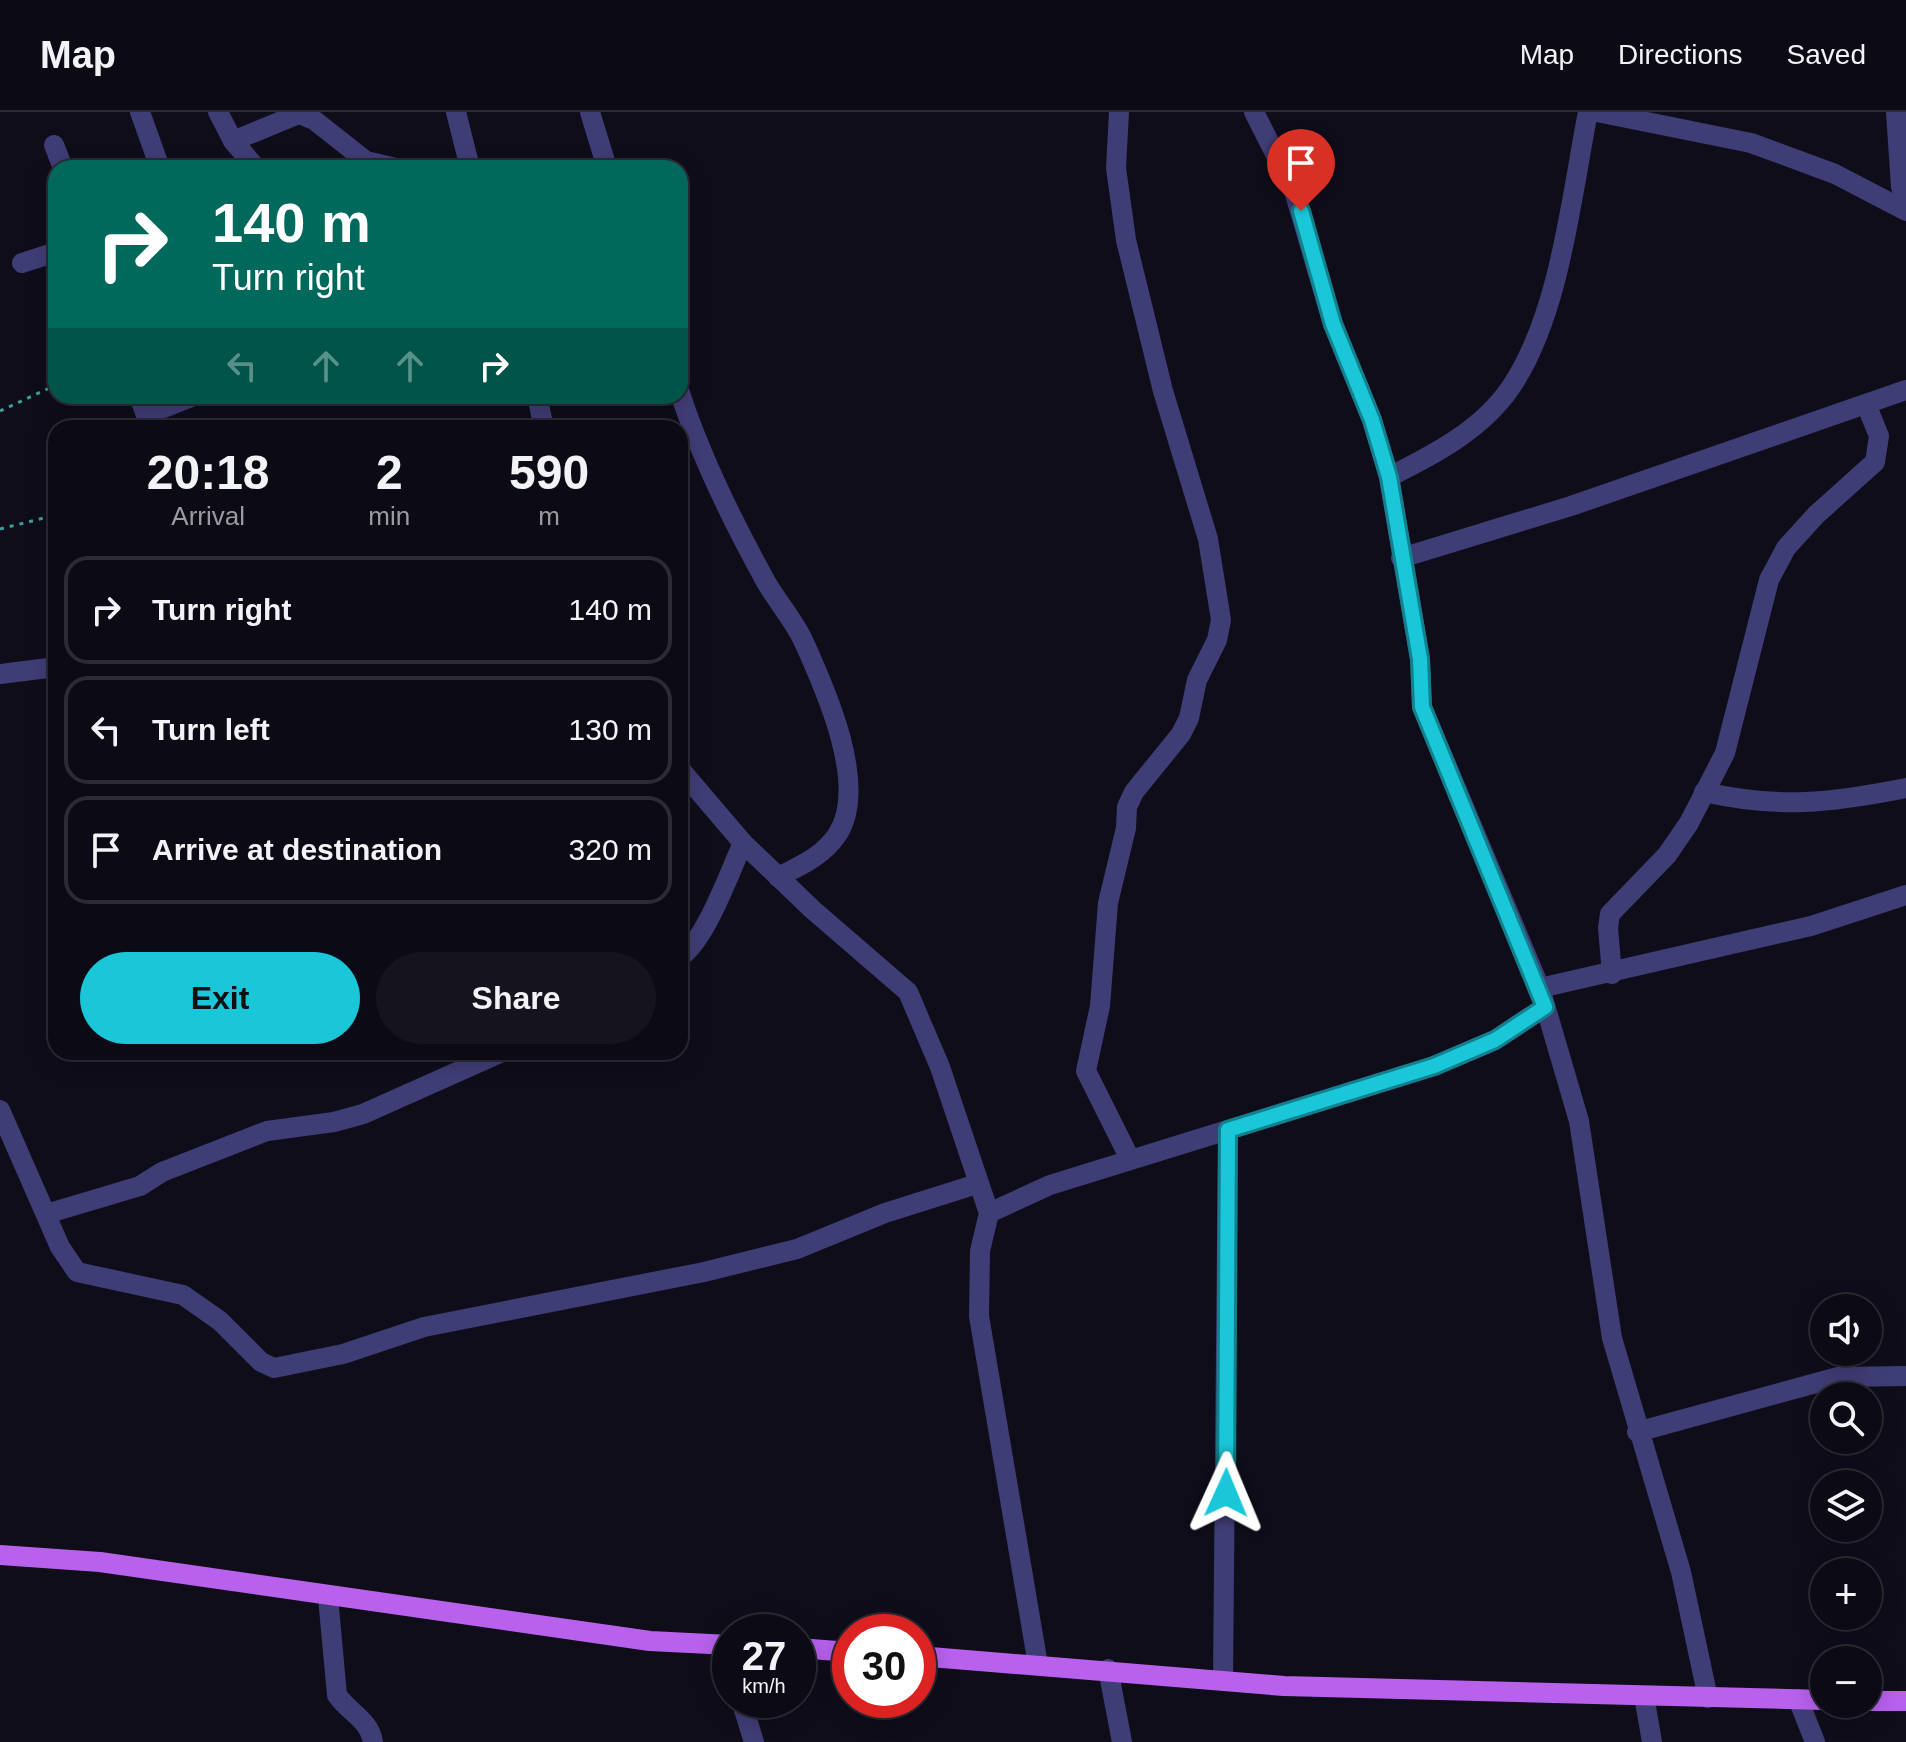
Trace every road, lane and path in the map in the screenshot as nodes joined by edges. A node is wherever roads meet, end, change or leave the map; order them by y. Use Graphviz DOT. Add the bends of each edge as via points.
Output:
graph roads {
  1 [pos="140,112"];
  2 [pos="218,112"];
  3 [pos="456,112"];
  4 [pos="590,112"];
  5 [pos="1119,112"];
  6 [pos="1254,112"];
  7 [pos="1588,112"];
  8 [pos="1597,112"];
  9 [pos="1896,112"];
  10 [pos="295,114"];
  11 [pos="233,141"];
  12 [pos="54,145"];
  13 [pos="60,160"];
  14 [pos="157,160"];
  15 [pos="249,160"];
  16 [pos="365,160"];
  17 [pos="468,160"];
  18 [pos="605,160"];
  19 [pos="1906,199"];
  20 [pos="1906,211"];
  21 [pos="48,255"];
  22 [pos="22,263"];
  23 [pos="48,389"];
  24 [pos="1906,390"];
  25 [pos="142,404"];
  26 [pos="174,404"];
  27 [pos="684,404"];
  28 [pos="1866,404"];
  29 [pos="0,411"];
  30 [pos="1389,477"];
  31 [pos="48,517"];
  32 [pos="0,529"];
  33 [pos="1401,558"];
  34 [pos="48,668"];
  35 [pos="0,674"];
  36 [pos="688,778"];
  37 [pos="1906,788"];
  38 [pos="1704,792"];
  39 [pos="743,843"];
  40 [pos="778,877"];
  41 [pos="1906,895"];
  42 [pos="688,952"];
  43 [pos="1612,974"];
  44 [pos="1542,997"];
  45 [pos="484,1060"];
  46 [pos="0,1110"];
  47 [pos="1228,1130"];
  48 [pos="1130,1159"];
  49 [pos="977,1184"];
  50 [pos="989,1213"];
  51 [pos="46,1214"];
  52 [pos="1906,1376"];
  53 [pos="1637,1432"];
  54 [pos="0,1555"];
  55 [pos="328,1597"];
  56 [pos="712,1644"];
  57 [pos="936,1657"];
  58 [pos="1038,1665"];
  59 [pos="1108,1669"];
  60 [pos="1223,1680"];
  61 [pos="1644,1696"];
  62 [pos="1708,1698"];
  63 [pos="1798,1699"];
  64 [pos="1810,1699"];
  65 [pos="1882,1701"];
  66 [pos="1906,1701"];
  67 [pos="747,1718"];
  68 [pos="373,1742"];
  69 [pos="754,1742"];
  70 [pos="1122,1742"];
  71 [pos="1652,1742"];
  72 [pos="1815,1742"];
  1 -- 14 [label="street"];
  2 -- 11 [label="street"];
  3 -- 17 [label="street"];
  4 -- 18 [label="street"];
  5 -- 48 [label="street" via="1116,168 1126,240 1163,391 1208,539 1221,620 1181,734 1127,807 1108,903 1100,1006 1086,1071"];
  6 -- 30 [label="street" via="1294,191 1333,324"];
  7 -- 30 [label="street" via="1550,296 1511,388 1445,449"];
  8 -- 20 [label="street" via="1751,143 1835,174"];
  9 -- 19 [label="street"];
  10 -- 11 [label="street"];
  10 -- 16 [label="street" via="314,120"];
  11 -- 15 [label="street"];
  12 -- 13 [label="street"];
  21 -- 22 [label="street"];
  23 -- 29 [label="path"];
  24 -- 28 [label="street"];
  25 -- 26 [label="street" via="146,415"];
  27 -- 40 [label="street" via="753,556 801,636 848,765 847,810 838,835 816,857"];
  28 -- 33 [label="street" via="1571,506"];
  28 -- 38 [label="street" via="1879,436 1875,462 1786,548 1769,580 1729,741"];
  30 -- 33 [label="street"];
  31 -- 32 [label="path"];
  33 -- 44 [label="street" via="1420,659 1422,707"];
  34 -- 35 [label="street"];
  36 -- 39 [label="street"];
  37 -- 38 [label="street" via="1811,804 1752,802"];
  38 -- 43 [label="street" via="1667,855 1610,914"];
  39 -- 40 [label="street"];
  39 -- 42 [label="street"];
  40 -- 49 [label="street" via="908,992 940,1067"];
  41 -- 43 [label="street" via="1811,926"];
  43 -- 44 [label="street"];
  44 -- 47 [label="street" via="1495,1040 1434,1066"];
  44 -- 53 [label="street" via="1579,1121 1612,1338"];
  45 -- 51 [label="street" via="363,1114 267,1131 162,1172 140,1186"];
  46 -- 51 [label="street"];
  47 -- 48 [label="street"];
  47 -- 60 [label="street"];
  48 -- 50 [label="street" via="1050,1185"];
  49 -- 50 [label="street"];
  49 -- 51 [label="street" via="797,1249 424,1327 343,1354 274,1368 183,1295 77,1272"];
  50 -- 58 [label="street" via="980,1251 979,1316"];
  52 -- 53 [label="street" via="1838,1377"];
  53 -- 62 [label="street" via="1681,1572"];
  54 -- 55 [label="main road" via="100,1562"];
  55 -- 56 [label="main road" via="650,1641"];
  55 -- 68 [label="street" via="337,1695 367,1727"];
  57 -- 58 [label="main road"];
  58 -- 59 [label="main road"];
  59 -- 60 [label="main road"];
  59 -- 70 [label="street"];
  60 -- 61 [label="main road"];
  61 -- 62 [label="main road"];
  61 -- 71 [label="street"];
  62 -- 63 [label="main road"];
  63 -- 64 [label="main road"];
  63 -- 72 [label="street"];
  65 -- 66 [label="main road"];
  67 -- 69 [label="street"];
}
